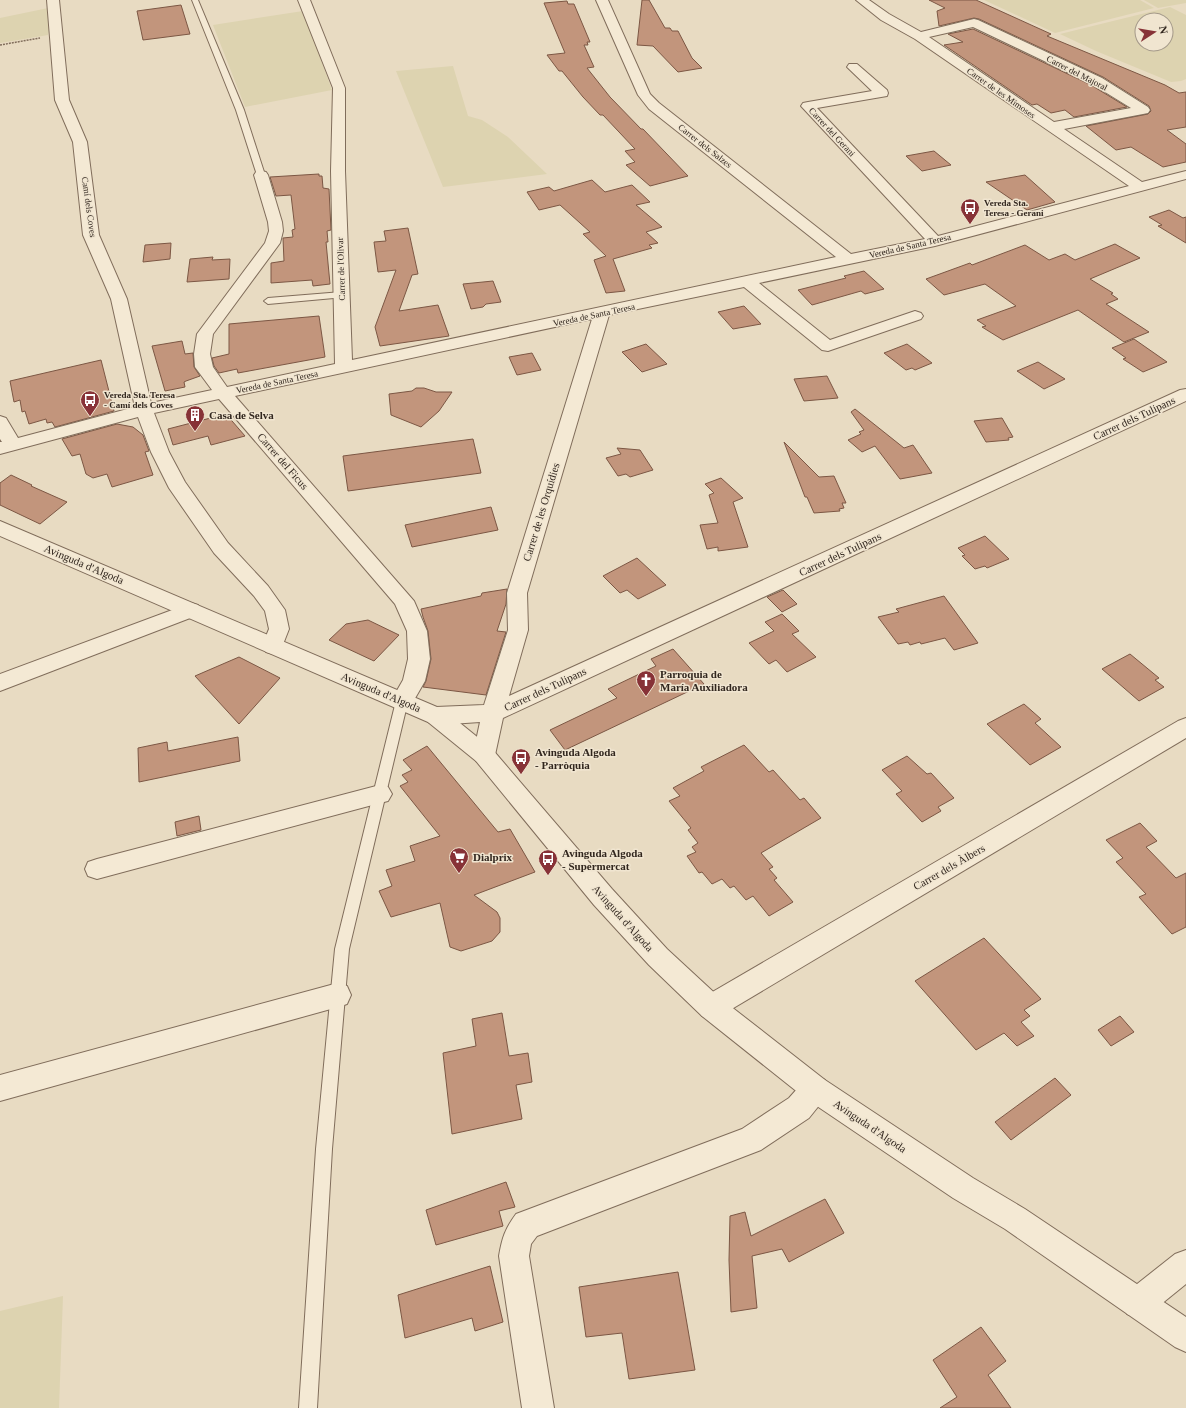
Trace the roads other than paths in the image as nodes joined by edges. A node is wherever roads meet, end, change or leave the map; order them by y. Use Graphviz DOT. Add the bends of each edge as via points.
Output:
graph roads {
  1 [pos="53,0"];
  2 [pos="195,0"];
  3 [pos="304,0"];
  4 [pos="602,0"];
  5 [pos="862,0"];
  6 [pos="919,36"];
  7 [pos="853,68"];
  8 [pos="1051,127"];
  9 [pos="261,175"];
  10 [pos="1186,175"];
  11 [pos="1140,187"];
  12 [pos="935,241"];
  13 [pos="849,260"];
  14 [pos="748,282"];
  15 [pos="342,295"];
  16 [pos="268,301"];
  17 [pos="602,313"];
  18 [pos="915,316"];
  19 [pos="344,368"];
  20 [pos="224,393"];
  21 [pos="1186,394"];
  22 [pos="144,410"];
  23 [pos="0,422"];
  24 [pos="6,446"];
  25 [pos="0,528"];
  26 [pos="191,610"];
  27 [pos="273,646"];
  28 [pos="0,684"];
  29 [pos="402,701"];
  30 [pos="493,713"];
  31 [pos="436,716"];
  32 [pos="1186,727"];
  33 [pos="484,755"];
  34 [pos="380,794"];
  35 [pos="97,869"];
  36 [pos="338,995"];
  37 [pos="711,1007"];
  38 [pos="0,1088"];
  39 [pos="815,1089"];
  40 [pos="1186,1265"];
  41 [pos="1138,1303"];
  42 [pos="1186,1336"];
  43 [pos="308,1408"];
  44 [pos="538,1408"];
  1 -- 22 [label="street, Camí dels Coves" via="62,100 80,142 91,235 119,299"];
  2 -- 9 [label="lane" via="240,110"];
  3 -- 15 [label="street, Carrer de l'Olivar" via="339,88 338,171"];
  4 -- 13 [label="street, Carrer dels Salzes" via="644,95 654,106"];
  5 -- 6 [label="street, Carrer de les Mimoses" via="885,17"];
  6 -- 8 [label="street, Carrer de les Mimoses"];
  6 -- 8 [label="street, Carrer del Majoral" via="974,23 1097,81 1143,110"];
  7 -- 12 [label="street, Carrer del Gerani" via="882,93 808,106"];
  8 -- 11 [label="street, Carrer de les Mimoses"];
  9 -- 20 [label="street, Carrer del Ficus" via="275,222 276,231 272,243 205,334 202,354 204,367"];
  10 -- 11 [label="street, Vereda de Santa Teresa"];
  11 -- 12 [label="street, Vereda de Santa Teresa"];
  12 -- 13 [label="street, Vereda de Santa Teresa"];
  13 -- 14 [label="street, Vereda de Santa Teresa"];
  14 -- 17 [label="street, Vereda de Santa Teresa"];
  14 -- 18 [label="street" via="828,346"];
  15 -- 16 [label="lane"];
  15 -- 19 [label="street, Carrer de l'Olivar"];
  17 -- 19 [label="street, Vereda de Santa Teresa"];
  17 -- 30 [label="street, Carrer de les Orquídies" via="517,593 518,630"];
  19 -- 20 [label="street, Vereda de Santa Teresa"];
  20 -- 22 [label="street, Vereda de Santa Teresa"];
  20 -- 29 [label="street, Carrer del Ficus" via="404,601 417,631 419,659 414,682"];
  21 -- 30 [label="street, Carrer dels Tulipans"];
  22 -- 24 [label="street, Vereda de Santa Teresa"];
  22 -- 27 [label="street, Camí dels Coves" via="176,484 221,548 275,610 279,629"];
  23 -- 24 [label="street"];
  25 -- 26 [label="street, Avinguda d'Algoda"];
  26 -- 27 [label="street, Avinguda d'Algoda"];
  26 -- 28 [label="street"];
  27 -- 29 [label="street, Avinguda d'Algoda"];
  29 -- 31 [label="street, Avinguda d'Algoda"];
  29 -- 34 [label="lane"];
  30 -- 31 [label="street, Carrer dels Tulipans"];
  30 -- 33 [label="street, Carrer dels Tulipans"];
  31 -- 33 [label="street, Avinguda d'Algoda"];
  32 -- 37 [label="street, Carrer dels Àlbers"];
  33 -- 37 [label="street, Avinguda d'Algoda" via="603,897 658,957"];
  34 -- 35 [label="street"];
  34 -- 36 [label="lane" via="342,949"];
  36 -- 38 [label="street"];
  36 -- 43 [label="lane" via="324,1149"];
  37 -- 39 [label="street, Avinguda d'Algoda"];
  39 -- 41 [label="street, Avinguda d'Algoda" via="963,1188 1015,1219"];
  39 -- 44 [label="street" via="799,1108 751,1140 527,1225 517,1238 514,1256"];
  40 -- 41 [label="street"];
  41 -- 42 [label="street, Avinguda d'Algoda"];
}
